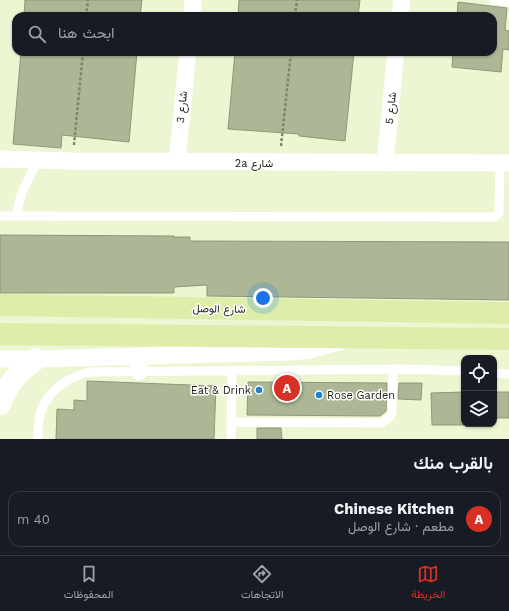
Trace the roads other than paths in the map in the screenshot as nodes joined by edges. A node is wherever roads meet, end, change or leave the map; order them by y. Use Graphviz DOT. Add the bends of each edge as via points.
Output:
graph roads {
  1 [pos="193,0"];
  2 [pos="402,0"];
  3 [pos="493,0"];
  4 [pos="509,2"];
  5 [pos="192,12"];
  6 [pos="400,12"];
  7 [pos="188,56"];
  8 [pos="396,56"];
  9 [pos="0,159"];
  10 [pos="37,161"];
  11 [pos="177,162"];
  12 [pos="385,163"];
  13 [pos="505,163"];
  14 [pos="0,216"];
  15 [pos="16,216"];
  16 [pos="0,305"];
  17 [pos="509,313"];
  18 [pos="0,334"];
  19 [pos="352,337"];
  20 [pos="509,339"];
  21 [pos="0,359"];
  22 [pos="36,359"];
  23 [pos="139,364"];
  24 [pos="393,369"];
  25 [pos="232,371"];
  26 [pos="461,372"];
  27 [pos="497,373"];
  28 [pos="509,374"];
  29 [pos="0,404"];
  30 [pos="231,422"];
  31 [pos="38,439"];
  32 [pos="231,439"];
  1 -- 5 [label="street"];
  2 -- 6 [label="street"];
  3 -- 4 [label="lane"];
  7 -- 11 [label="street, شارع 3"];
  8 -- 12 [label="street, شارع 5"];
  9 -- 10 [label="street, 2a شارع"];
  10 -- 11 [label="street, 2a شارع"];
  10 -- 15 [label="lane" via="21,195"];
  11 -- 12 [label="street, 2a شارع"];
  12 -- 13 [label="street, 2a شارع"];
  13 -- 15 [label="lane" via="499,211 494,217"];
  14 -- 15 [label="lane"];
  16 -- 17 [label="main road, شارع الوصل"];
  18 -- 19 [label="main road"];
  19 -- 20 [label="main road"];
  19 -- 23 [label="street" via="327,346 292,352"];
  21 -- 22 [label="street"];
  22 -- 23 [label="street"];
  22 -- 29 [label="street" via="17,374"];
  23 -- 25 [label="lane"];
  23 -- 31 [label="lane" via="79,374 65,381 46,401 39,421"];
  24 -- 25 [label="lane"];
  24 -- 26 [label="lane"];
  24 -- 30 [label="lane" via="392,412 390,417 381,423"];
  25 -- 30 [label="lane"];
  27 -- 28 [label="lane"];
  30 -- 32 [label="lane"];
}
